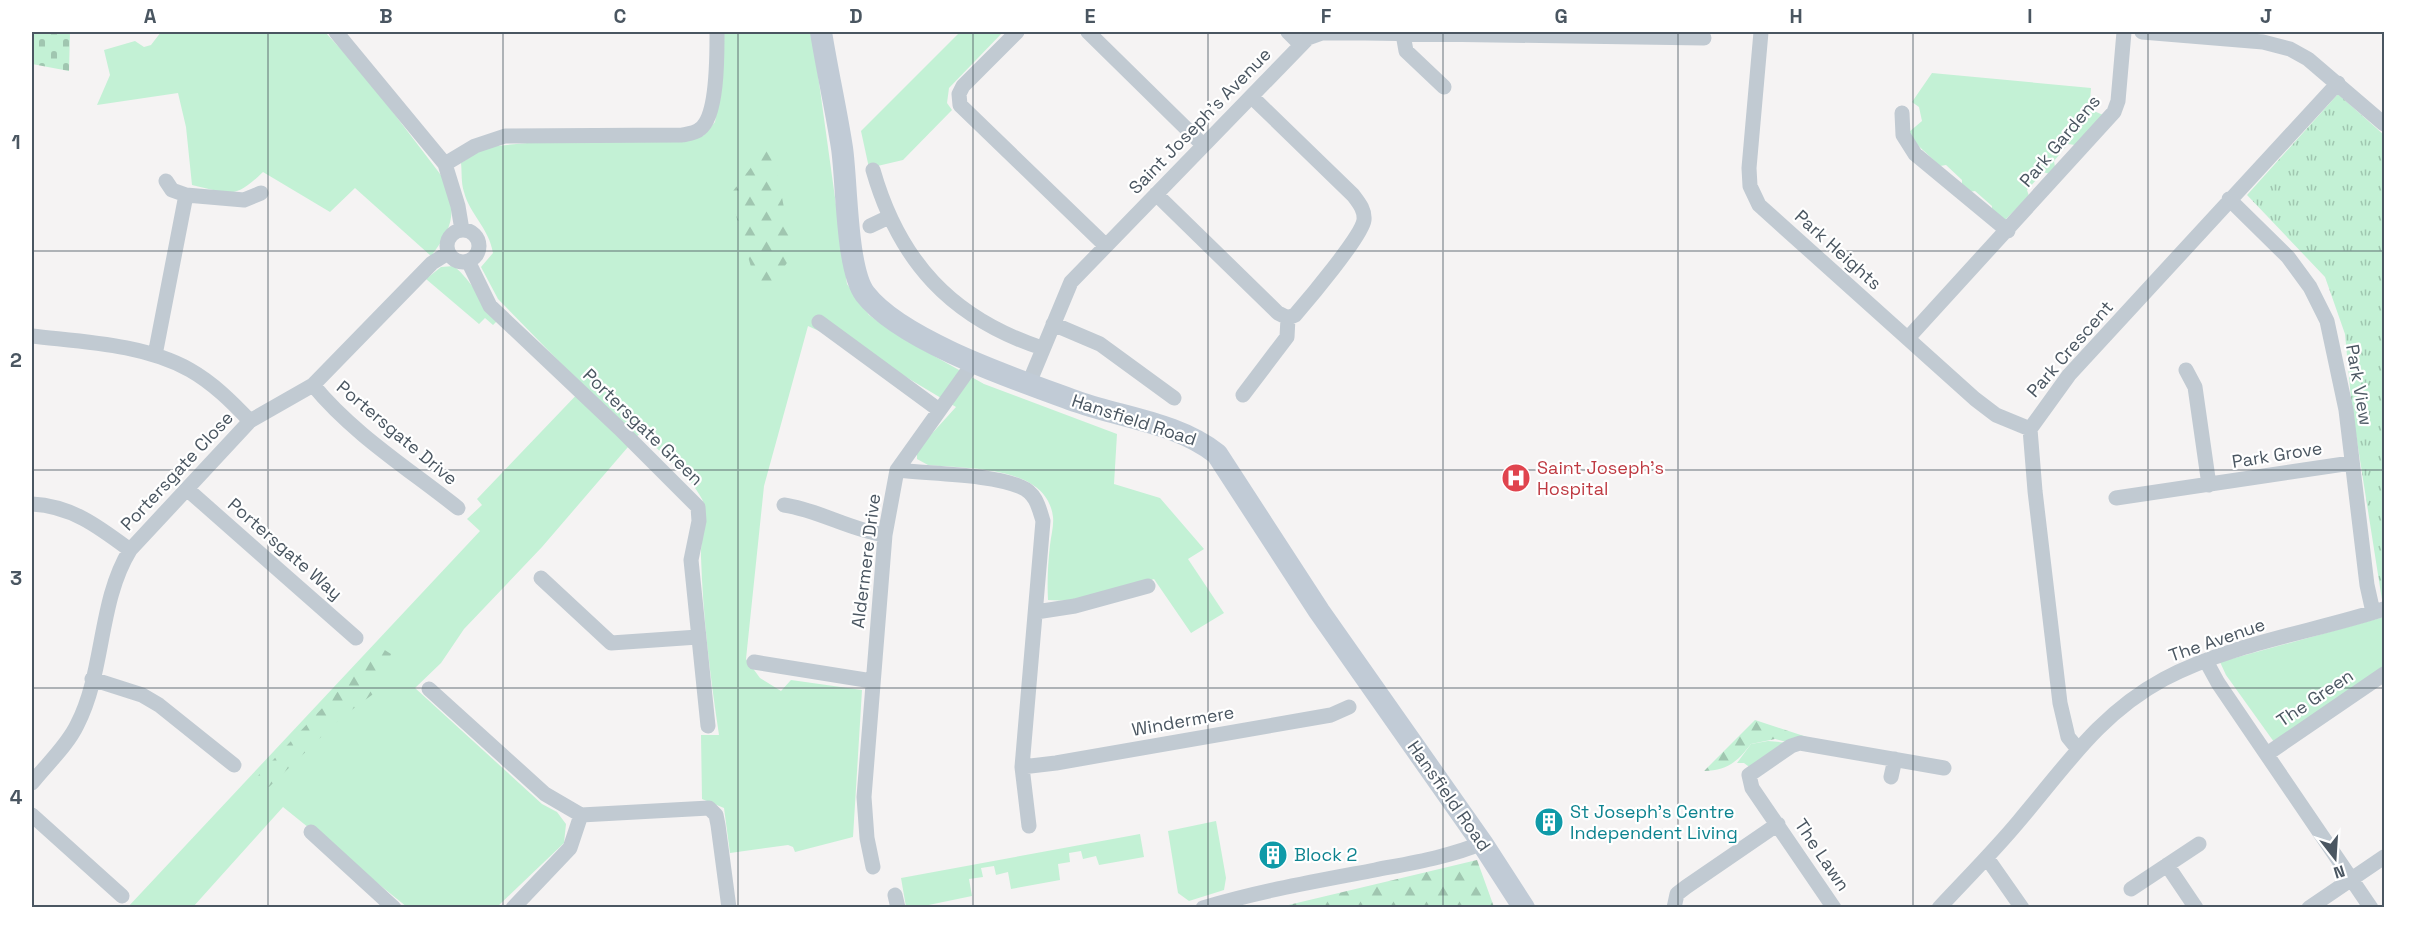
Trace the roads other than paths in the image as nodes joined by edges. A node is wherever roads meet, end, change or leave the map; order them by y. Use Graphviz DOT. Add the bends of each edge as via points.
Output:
graph roads {
  1 [pos="336,32"];
  2 [pos="717,32"];
  3 [pos="820,32"];
  4 [pos="1017,32"];
  5 [pos="1088,32"];
  6 [pos="1288,32"];
  7 [pos="1761,32"];
  8 [pos="2124,32"];
  9 [pos="2142,32"];
  10 [pos="1403,34"];
  11 [pos="1704,38"];
  12 [pos="1301,45"];
  13 [pos="2338,83"];
  14 [pos="1444,87"];
  15 [pos="1252,97"];
  16 [pos="1902,113"];
  17 [pos="2385,124"];
  18 [pos="1203,145"];
  19 [pos="446,164"];
  20 [pos="873,170"];
  21 [pos="166,181"];
  22 [pos="261,193"];
  23 [pos="1156,194"];
  24 [pos="186,195"];
  25 [pos="2229,200"];
  26 [pos="889,217"];
  27 [pos="870,226"];
  28 [pos="462,230"];
  29 [pos="2008,231"];
  30 [pos="1106,246"];
  31 [pos="448,253"];
  32 [pos="468,261"];
  33 [pos="1288,318"];
  34 [pos="819,322"];
  35 [pos="1053,324"];
  36 [pos="32,336"];
  37 [pos="1908,338"];
  38 [pos="1042,348"];
  39 [pos="154,355"];
  40 [pos="974,362"];
  41 [pos="2186,370"];
  42 [pos="1029,383"];
  43 [pos="313,385"];
  44 [pos="1243,395"];
  45 [pos="1174,398"];
  46 [pos="939,410"];
  47 [pos="250,421"];
  48 [pos="2030,429"];
  49 [pos="2351,463"];
  50 [pos="897,470"];
  51 [pos="2209,485"];
  52 [pos="188,490"];
  53 [pos="2116,498"];
  54 [pos="32,504"];
  55 [pos="784,505"];
  56 [pos="458,508"];
  57 [pos="885,535"];
  58 [pos="130,550"];
  59 [pos="541,578"];
  60 [pos="1148,586"];
  61 [pos="2379,611"];
  62 [pos="1036,612"];
  63 [pos="698,637"];
  64 [pos="356,638"];
  65 [pos="2206,661"];
  66 [pos="754,662"];
  67 [pos="2385,674"];
  68 [pos="92,679"];
  69 [pos="872,681"];
  70 [pos="429,689"];
  71 [pos="1349,707"];
  72 [pos="708,726"];
  73 [pos="2077,748"];
  74 [pos="2266,754"];
  75 [pos="1895,759"];
  76 [pos="234,765"];
  77 [pos="1022,767"];
  78 [pos="1944,768"];
  79 [pos="1891,777"];
  80 [pos="32,783"];
  81 [pos="32,815"];
  82 [pos="581,815"];
  83 [pos="1778,824"];
  84 [pos="1029,826"];
  85 [pos="311,832"];
  86 [pos="1482,843"];
  87 [pos="2199,844"];
  88 [pos="2385,857"];
  89 [pos="1987,858"];
  90 [pos="2167,865"];
  91 [pos="873,867"];
  92 [pos="2351,880"];
  93 [pos="2131,889"];
  94 [pos="122,896"];
  95 [pos="394,907"];
  96 [pos="513,908"];
  97 [pos="729,908"];
  98 [pos="1203,908"];
  99 [pos="1524,908"];
  100 [pos="1674,908"];
  101 [pos="1834,908"];
  102 [pos="1939,908"];
  103 [pos="2022,908"];
  104 [pos="2196,908"];
  105 [pos="2309,908"];
  106 [pos="2371,908"];
  1 -- 19 [label="street"];
  2 -- 19 [label="street" via="717,72 709,118 700,129 682,135 505,136 475,146"];
  3 -- 40 [label="street, Hansfield Road" via="843,156 854,262 864,293 881,311 928,341"];
  4 -- 30 [label="street" via="963,86 960,105"];
  5 -- 18 [label="street"];
  6 -- 12 [label="street"];
  7 -- 37 [label="street, Park Heights" via="1750,186 1760,205 1778,223"];
  8 -- 29 [label="street, Park Gardens" via="2114,112"];
  9 -- 13 [label="street" via="2263,42 2290,49 2308,58"];
  10 -- 11 [label="street, Saint Joseph's Avenue"];
  10 -- 12 [label="street, Saint Joseph's Avenue" via="1322,33"];
  10 -- 14 [label="street" via="1406,51"];
  12 -- 15 [label="street, Saint Joseph's Avenue"];
  13 -- 17 [label="street"];
  13 -- 25 [label="street, Park Crescent"];
  15 -- 18 [label="street, Saint Joseph's Avenue"];
  15 -- 33 [label="street" via="1353,195 1364,214 1364,222 1347,248 1295,315"];
  16 -- 29 [label="street" via="1903,135 1915,154"];
  18 -- 23 [label="street, Saint Joseph's Avenue"];
  19 -- 28 [label="street"];
  20 -- 26 [label="street"];
  21 -- 24 [label="street" via="172,190"];
  22 -- 24 [label="street" via="244,200"];
  23 -- 30 [label="street, Saint Joseph's Avenue"];
  23 -- 33 [label="street" via="1278,313"];
  24 -- 39 [label="street"];
  25 -- 48 [label="street, Park Crescent" via="2069,375"];
  25 -- 49 [label="street, Park View" via="2288,257 2319,303 2337,363"];
  26 -- 27 [label="street"];
  26 -- 38 [label="street" via="927,276 959,307 998,331"];
  28 -- 31 [label="street" via="450,237"];
  28 -- 32 [label="street" via="472,232 479,242 477,253"];
  29 -- 37 [label="street, Park Gardens"];
  30 -- 35 [label="street, Saint Joseph's Avenue" via="1071,282"];
  31 -- 32 [label="street" via="454,260"];
  31 -- 43 [label="street, Portersgate Close" via="432,262"];
  32 -- 63 [label="street, Portersgate Green" via="490,306 698,507 691,560"];
  33 -- 44 [label="street" via="1287,338"];
  34 -- 46 [label="street"];
  35 -- 38 [label="street, Saint Joseph's Avenue"];
  35 -- 45 [label="street" via="1100,344 1156,391"];
  36 -- 39 [label="street"];
  37 -- 48 [label="street, Park Heights" via="1996,415"];
  38 -- 42 [label="street, Saint Joseph's Avenue"];
  39 -- 47 [label="street" via="223,393"];
  40 -- 42 [label="street, Hansfield Road"];
  40 -- 46 [label="street, Aldermere Drive"];
  41 -- 51 [label="street, Park Grove" via="2195,387"];
  42 -- 86 [label="street, Hansfield Road" via="1109,413 1189,436 1217,454 1319,611"];
  43 -- 47 [label="street, Portersgate Close"];
  43 -- 56 [label="street, Portersgate Drive" via="352,425"];
  46 -- 50 [label="street, Aldermere Drive"];
  47 -- 52 [label="street, Portersgate Close"];
  48 -- 73 [label="street" via="2060,703 2068,737"];
  49 -- 51 [label="street, Park Grove"];
  49 -- 61 [label="street, Park View"];
  50 -- 57 [label="street, Aldermere Drive"];
  50 -- 62 [label="street" via="1001,483 1023,488 1037,500 1043,521"];
  51 -- 53 [label="street, Park Grove"];
  52 -- 58 [label="street, Portersgate Close"];
  52 -- 64 [label="street, Portersgate Way"];
  54 -- 58 [label="street" via="75,512"];
  55 -- 57 [label="street"];
  57 -- 69 [label="street, Aldermere Drive"];
  58 -- 68 [label="street, Portersgate Close" via="120,567"];
  59 -- 63 [label="street" via="611,643"];
  60 -- 62 [label="street"];
  61 -- 65 [label="street, The Avenue"];
  62 -- 77 [label="street"];
  63 -- 72 [label="street, Portersgate Green"];
  65 -- 73 [label="street, The Avenue" via="2151,687"];
  65 -- 74 [label="street"];
  66 -- 69 [label="street"];
  67 -- 74 [label="street, The Green"];
  68 -- 76 [label="street" via="142,695 159,705"];
  68 -- 80 [label="street, Portersgate Close" via="77,726"];
  69 -- 91 [label="street, Aldermere Drive" via="864,797"];
  70 -- 82 [label="street" via="545,794"];
  71 -- 77 [label="street, Windermere" via="1331,715"];
  73 -- 89 [label="street, The Avenue"];
  74 -- 92 [label="street"];
  75 -- 78 [label="street, The Lawn"];
  75 -- 79 [label="street"];
  75 -- 83 [label="street, The Lawn" via="1816,744 1791,746 1749,775 1752,788"];
  77 -- 84 [label="street"];
  81 -- 94 [label="street"];
  82 -- 96 [label="street" via="570,848"];
  82 -- 97 [label="street" via="709,808 716,815"];
  83 -- 100 [label="street, The Lawn" via="1686,886 1677,894"];
  83 -- 101 [label="street, The Lawn"];
  85 -- 95 [label="street"];
  86 -- 98 [label="street" via="1407,864"];
  86 -- 99 [label="street, Hansfield Road"];
  87 -- 90 [label="street"];
  88 -- 92 [label="street"];
  89 -- 102 [label="street, The Avenue"];
  89 -- 103 [label="street"];
  90 -- 93 [label="street"];
  90 -- 104 [label="street"];
  92 -- 105 [label="street"];
  92 -- 106 [label="street"];
}
